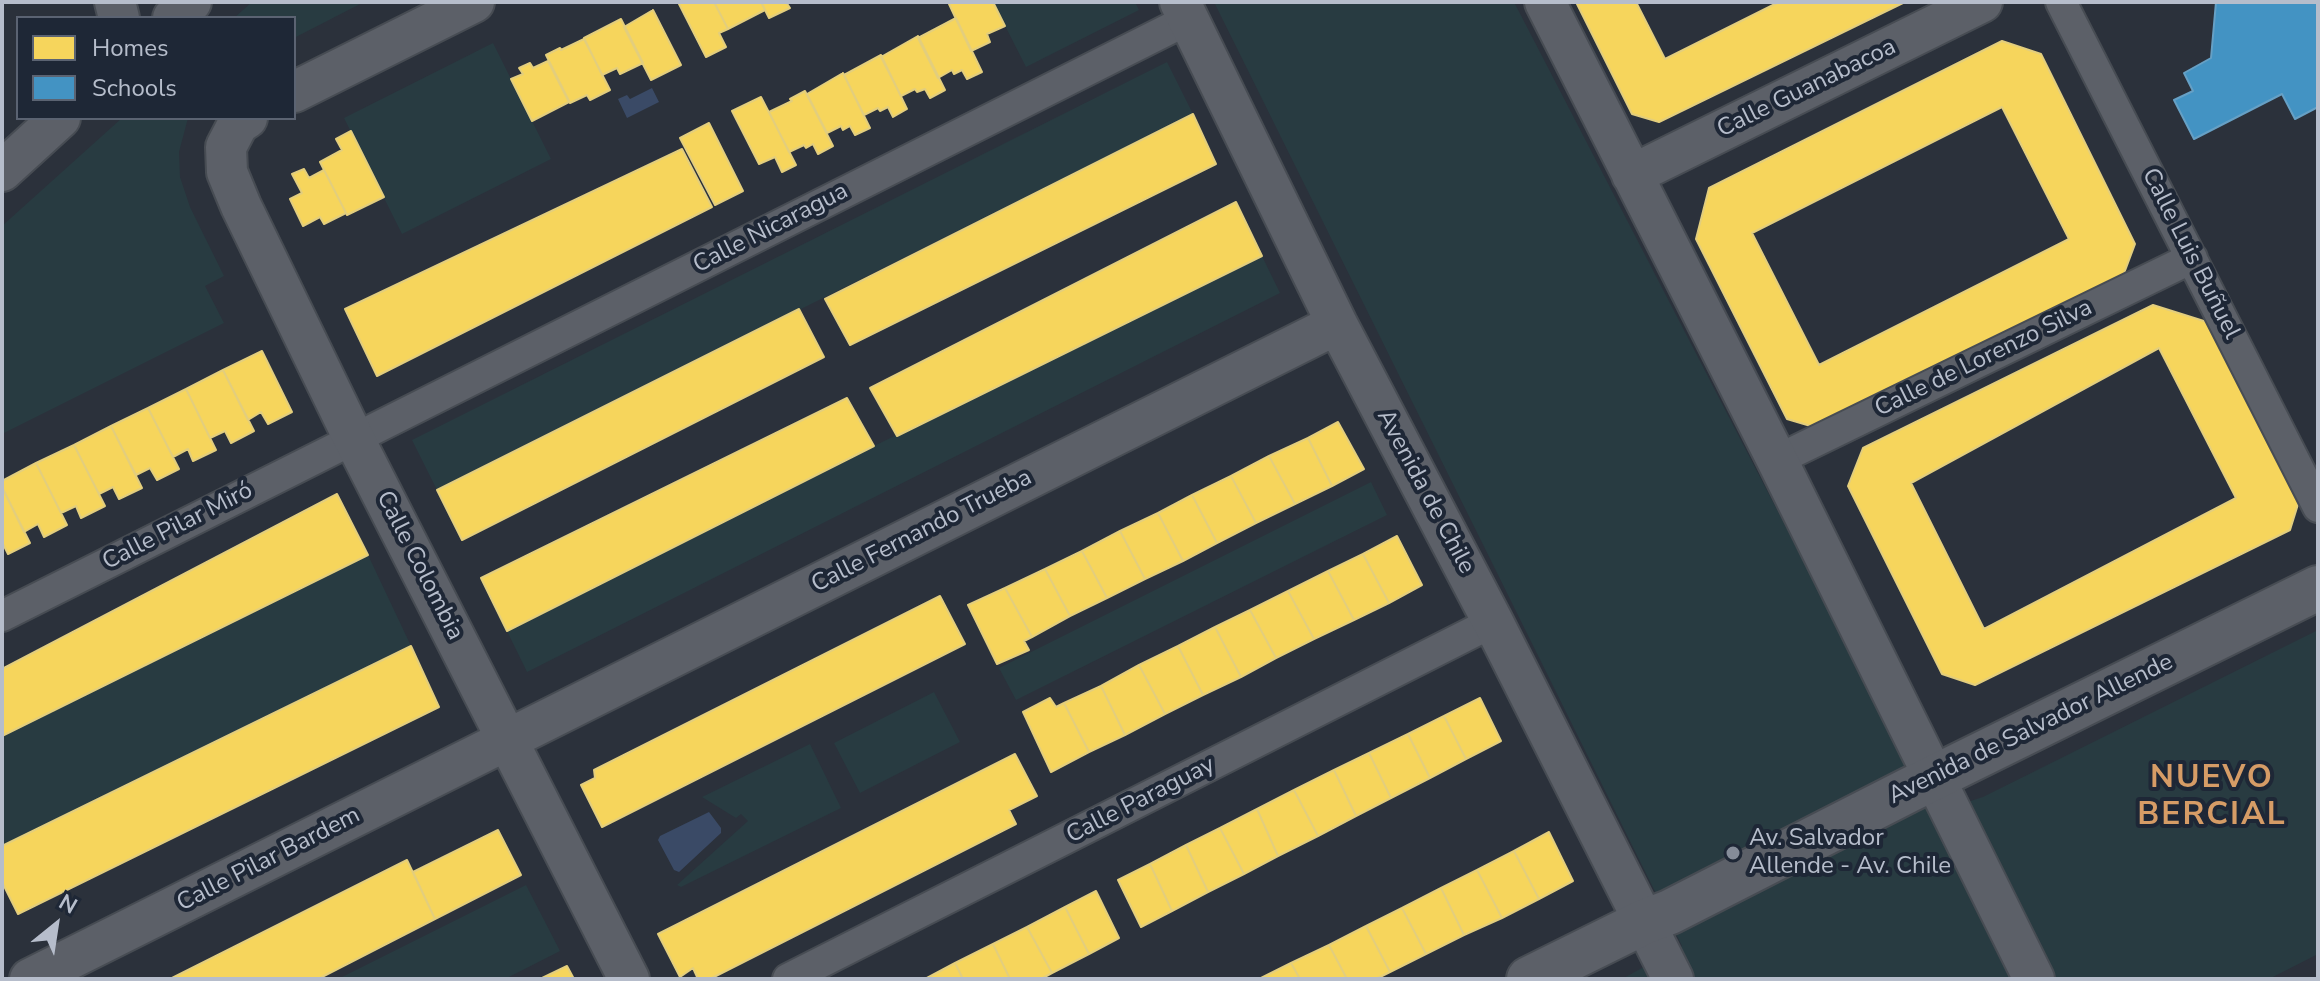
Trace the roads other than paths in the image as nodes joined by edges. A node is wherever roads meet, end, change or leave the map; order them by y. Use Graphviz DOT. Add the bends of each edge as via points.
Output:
graph roads {
  1 [pos="191,2"];
  2 [pos="474,2"];
  3 [pos="1545,2"];
  4 [pos="1982,2"];
  5 [pos="2061,2"];
  6 [pos="1185,11"];
  7 [pos="175,16"];
  8 [pos="296,91"];
  9 [pos="58,120"];
  10 [pos="236,132"];
  11 [pos="2,171"];
  12 [pos="1632,175"];
  13 [pos="2192,258"];
  14 [pos="1337,324"];
  15 [pos="354,439"];
  16 [pos="1777,460"];
  17 [pos="2318,507"];
  18 [pos="2318,588"];
  19 [pos="2,616"];
  20 [pos="1493,622"];
  21 [pos="507,741"];
  22 [pos="1935,778"];
  23 [pos="1644,922"];
  24 [pos="30,979"];
  25 [pos="629,979"];
  26 [pos="788,979"];
  27 [pos="1529,979"];
  28 [pos="1673,979"];
  29 [pos="2034,979"];
  1 -- 7 [label="street"];
  2 -- 8 [label="street"];
  3 -- 12 [label="street"];
  4 -- 12 [label="street, Calle Guanabacoa"];
  5 -- 13 [label="street, Calle Luis Buñuel"];
  6 -- 14 [label="street, Avenida de Chile"];
  6 -- 15 [label="street, Calle Nicaragua"];
  9 -- 11 [label="street"];
  10 -- 15 [label="street, Calle Colombia" via="227,172"];
  12 -- 16 [label="street"];
  13 -- 16 [label="street, Calle de Lorenzo Silva"];
  13 -- 17 [label="street, Calle Luis Buñuel"];
  14 -- 20 [label="street, Avenida de Chile"];
  14 -- 21 [label="street, Calle Fernando Trueba"];
  15 -- 19 [label="street, Calle Pilar Miró"];
  15 -- 21 [label="street, Calle Colombia"];
  16 -- 22 [label="street"];
  18 -- 22 [label="street, Avenida de Salvador Allende"];
  20 -- 23 [label="street, Avenida de Chile"];
  20 -- 26 [label="street, Calle Paraguay"];
  21 -- 24 [label="street, Calle Pilar Bardem"];
  21 -- 25 [label="street, Calle Colombia"];
  22 -- 23 [label="street, Avenida de Salvador Allende"];
  22 -- 29 [label="street"];
  23 -- 27 [label="street, Avenida de Salvador Allende"];
  23 -- 28 [label="street, Avenida de Chile"];
}
